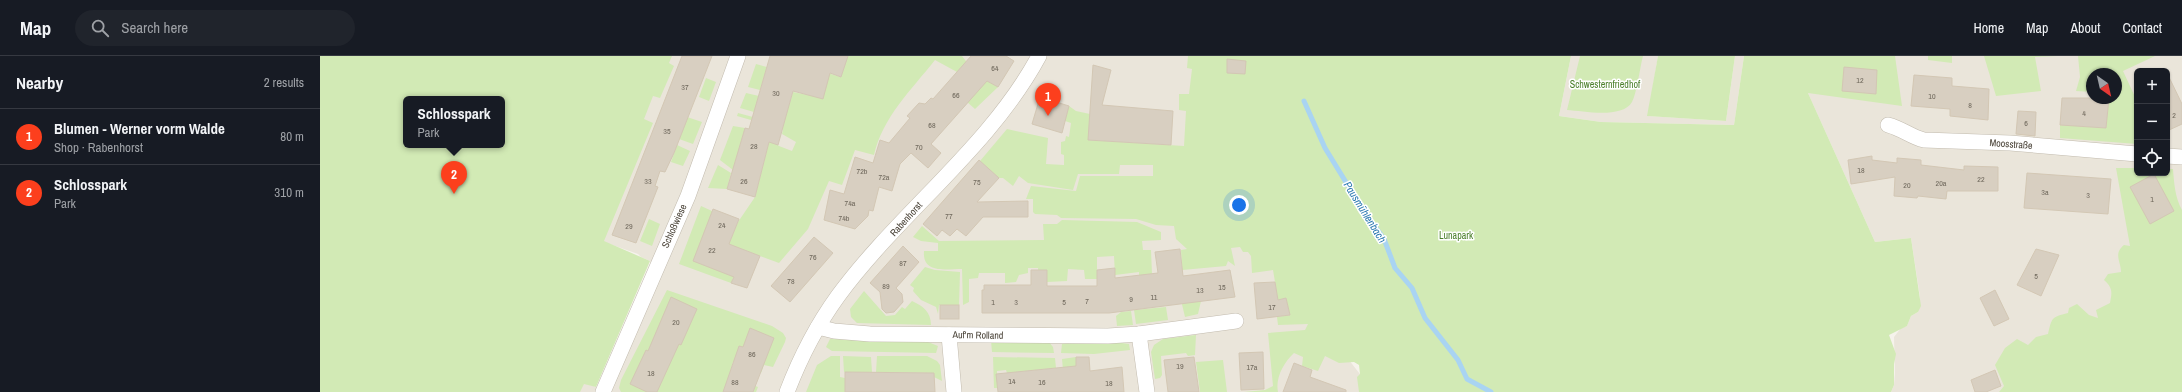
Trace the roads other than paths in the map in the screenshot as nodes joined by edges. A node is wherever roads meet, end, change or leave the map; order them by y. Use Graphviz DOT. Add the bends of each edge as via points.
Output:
graph roads {
  1 [pos="738,56"];
  2 [pos="1038,56"];
  3 [pos="1888,126"];
  4 [pos="2134,154"];
  5 [pos="2170,156"];
  6 [pos="2182,157"];
  7 [pos="1236,321"];
  8 [pos="818,327"];
  9 [pos="1139,334"];
  10 [pos="949,335"];
  11 [pos="603,392"];
  12 [pos="787,392"];
  13 [pos="954,392"];
  14 [pos="1146,392"];
  1 -- 11 [label="street, Schloßwiese" via="688,196"];
  2 -- 8 [label="street, Rabenhorst" via="1018,90 993,121 861,268"];
  3 -- 4 [label="street, Moosstraße" via="1900,128 1924,140 2010,143"];
  5 -- 6 [label="street"];
  7 -- 9 [label="street, Auf'm Rolland"];
  8 -- 10 [label="street, Auf'm Rolland" via="857,333"];
  8 -- 12 [label="street, Rabenhorst"];
  9 -- 10 [label="street, Auf'm Rolland"];
  9 -- 14 [label="street"];
  10 -- 13 [label="street"];
}
